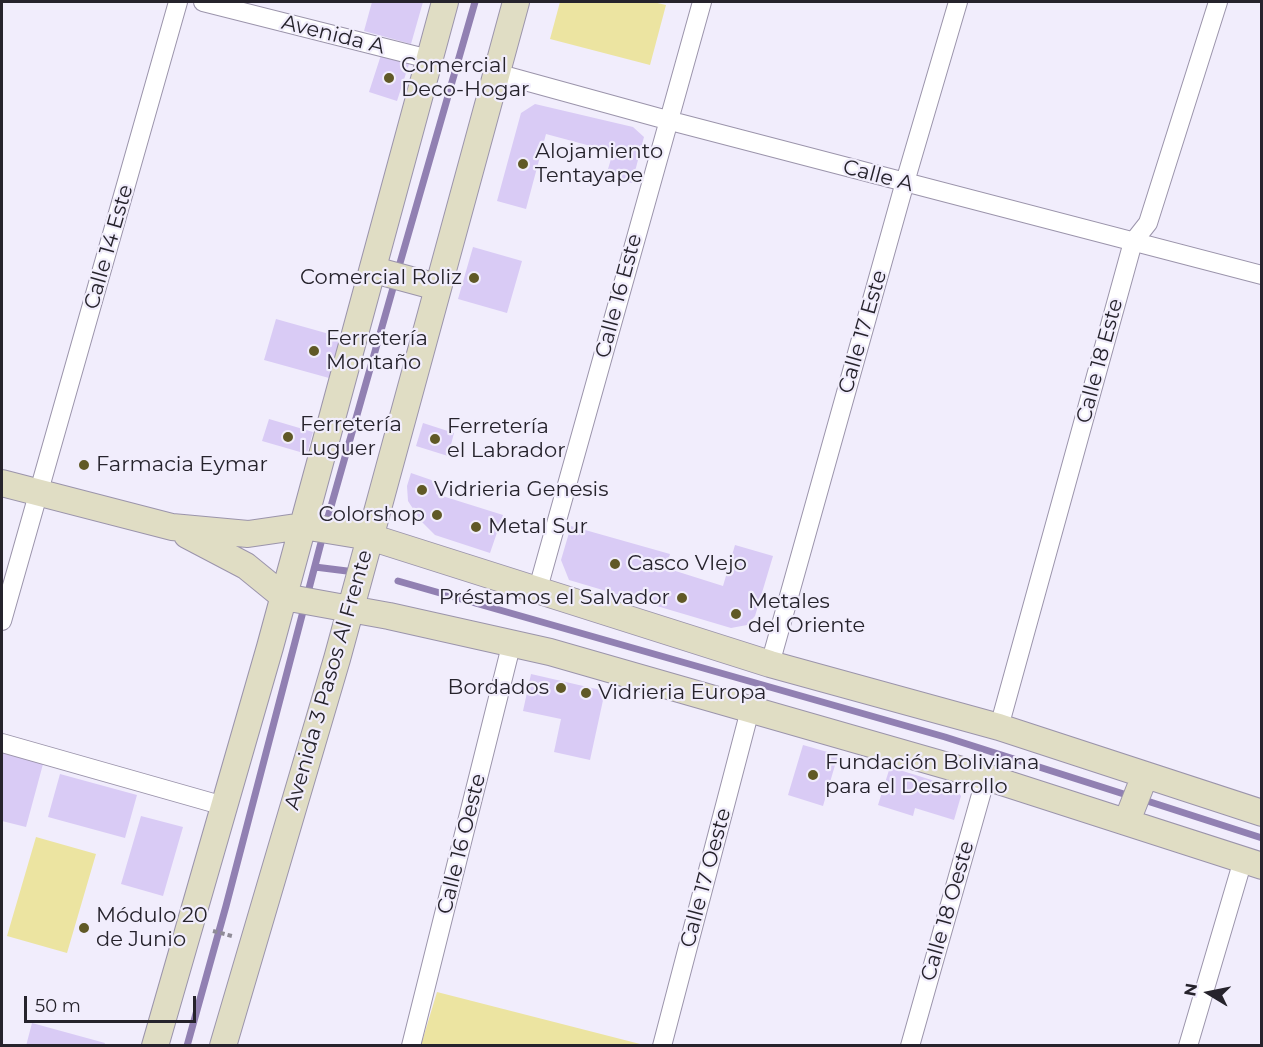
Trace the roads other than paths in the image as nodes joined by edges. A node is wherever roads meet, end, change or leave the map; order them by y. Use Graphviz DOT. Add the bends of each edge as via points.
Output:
graph roads {
  1 [pos="178,2"];
  2 [pos="203,2"];
  3 [pos="446,2"];
  4 [pos="516,2"];
  5 [pos="702,2"];
  6 [pos="958,2"];
  7 [pos="1218,2"];
  8 [pos="429,59"];
  9 [pos="496,73"];
  10 [pos="667,120"];
  11 [pos="905,182"];
  12 [pos="1133,242"];
  13 [pos="379,271"];
  14 [pos="1262,275"];
  15 [pos="437,287"];
  16 [pos="2,483"];
  17 [pos="39,493"];
  18 [pos="306,527"];
  19 [pos="172,528"];
  20 [pos="370,537"];
  21 [pos="537,592"];
  22 [pos="288,597"];
  23 [pos="351,608"];
  24 [pos="2,621"];
  25 [pos="512,642"];
  26 [pos="770,664"];
  27 [pos="750,710"];
  28 [pos="999,726"];
  29 [pos="2,743"];
  30 [pos="986,777"];
  31 [pos="1144,778"];
  32 [pos="224,806"];
  33 [pos="1262,813"];
  34 [pos="1129,818"];
  35 [pos="1252,863"];
  36 [pos="156,1046"];
  37 [pos="224,1046"];
  38 [pos="411,1046"];
  39 [pos="662,1046"];
  40 [pos="910,1046"];
  41 [pos="1188,1046"];
  1 -- 17 [label="street, Calle 14 Este"];
  2 -- 8 [label="street, Avenida A"];
  3 -- 8 [label="main road"];
  4 -- 9 [label="main road, Avenida 3 Pasos Al Frente"];
  5 -- 10 [label="street, Calle 16 Este"];
  6 -- 11 [label="street, Calle 17 Este"];
  7 -- 12 [label="street, Calle 18 Este" via="1148,223"];
  8 -- 13 [label="main road"];
  9 -- 10 [label="street, Calle A"];
  9 -- 15 [label="main road, Avenida 3 Pasos Al Frente"];
  10 -- 11 [label="street, Calle A"];
  10 -- 21 [label="street, Calle 16 Este"];
  11 -- 12 [label="street, Calle A"];
  11 -- 26 [label="street, Calle 17 Este"];
  12 -- 14 [label="street, Calle A"];
  12 -- 28 [label="street, Calle 18 Este"];
  13 -- 15 [label="main road"];
  13 -- 18 [label="main road"];
  15 -- 20 [label="main road, Avenida 3 Pasos Al Frente"];
  16 -- 17 [label="main road"];
  17 -- 19 [label="main road"];
  17 -- 24 [label="street, Calle 14 Este"];
  18 -- 19 [label="main road" via="248,534"];
  18 -- 20 [label="main road"];
  18 -- 22 [label="main road"];
  19 -- 22 [label="main road" via="246,567"];
  20 -- 21 [label="main road"];
  20 -- 23 [label="main road, Avenida 3 Pasos Al Frente"];
  21 -- 26 [label="main road"];
  22 -- 23 [label="main road"];
  22 -- 32 [label="main road"];
  23 -- 25 [label="main road"];
  23 -- 37 [label="main road, Avenida 3 Pasos Al Frente"];
  25 -- 27 [label="main road"];
  25 -- 38 [label="street, Calle 16 Oeste"];
  26 -- 28 [label="main road"];
  27 -- 30 [label="main road"];
  27 -- 39 [label="street, Calle 17 Oeste"];
  28 -- 31 [label="main road"];
  29 -- 32 [label="street"];
  30 -- 34 [label="main road"];
  30 -- 40 [label="street, Calle 18 Oeste"];
  31 -- 33 [label="main road"];
  31 -- 34 [label="main road"];
  32 -- 36 [label="main road"];
  34 -- 35 [label="main road"];
  35 -- 41 [label="street"];
}
